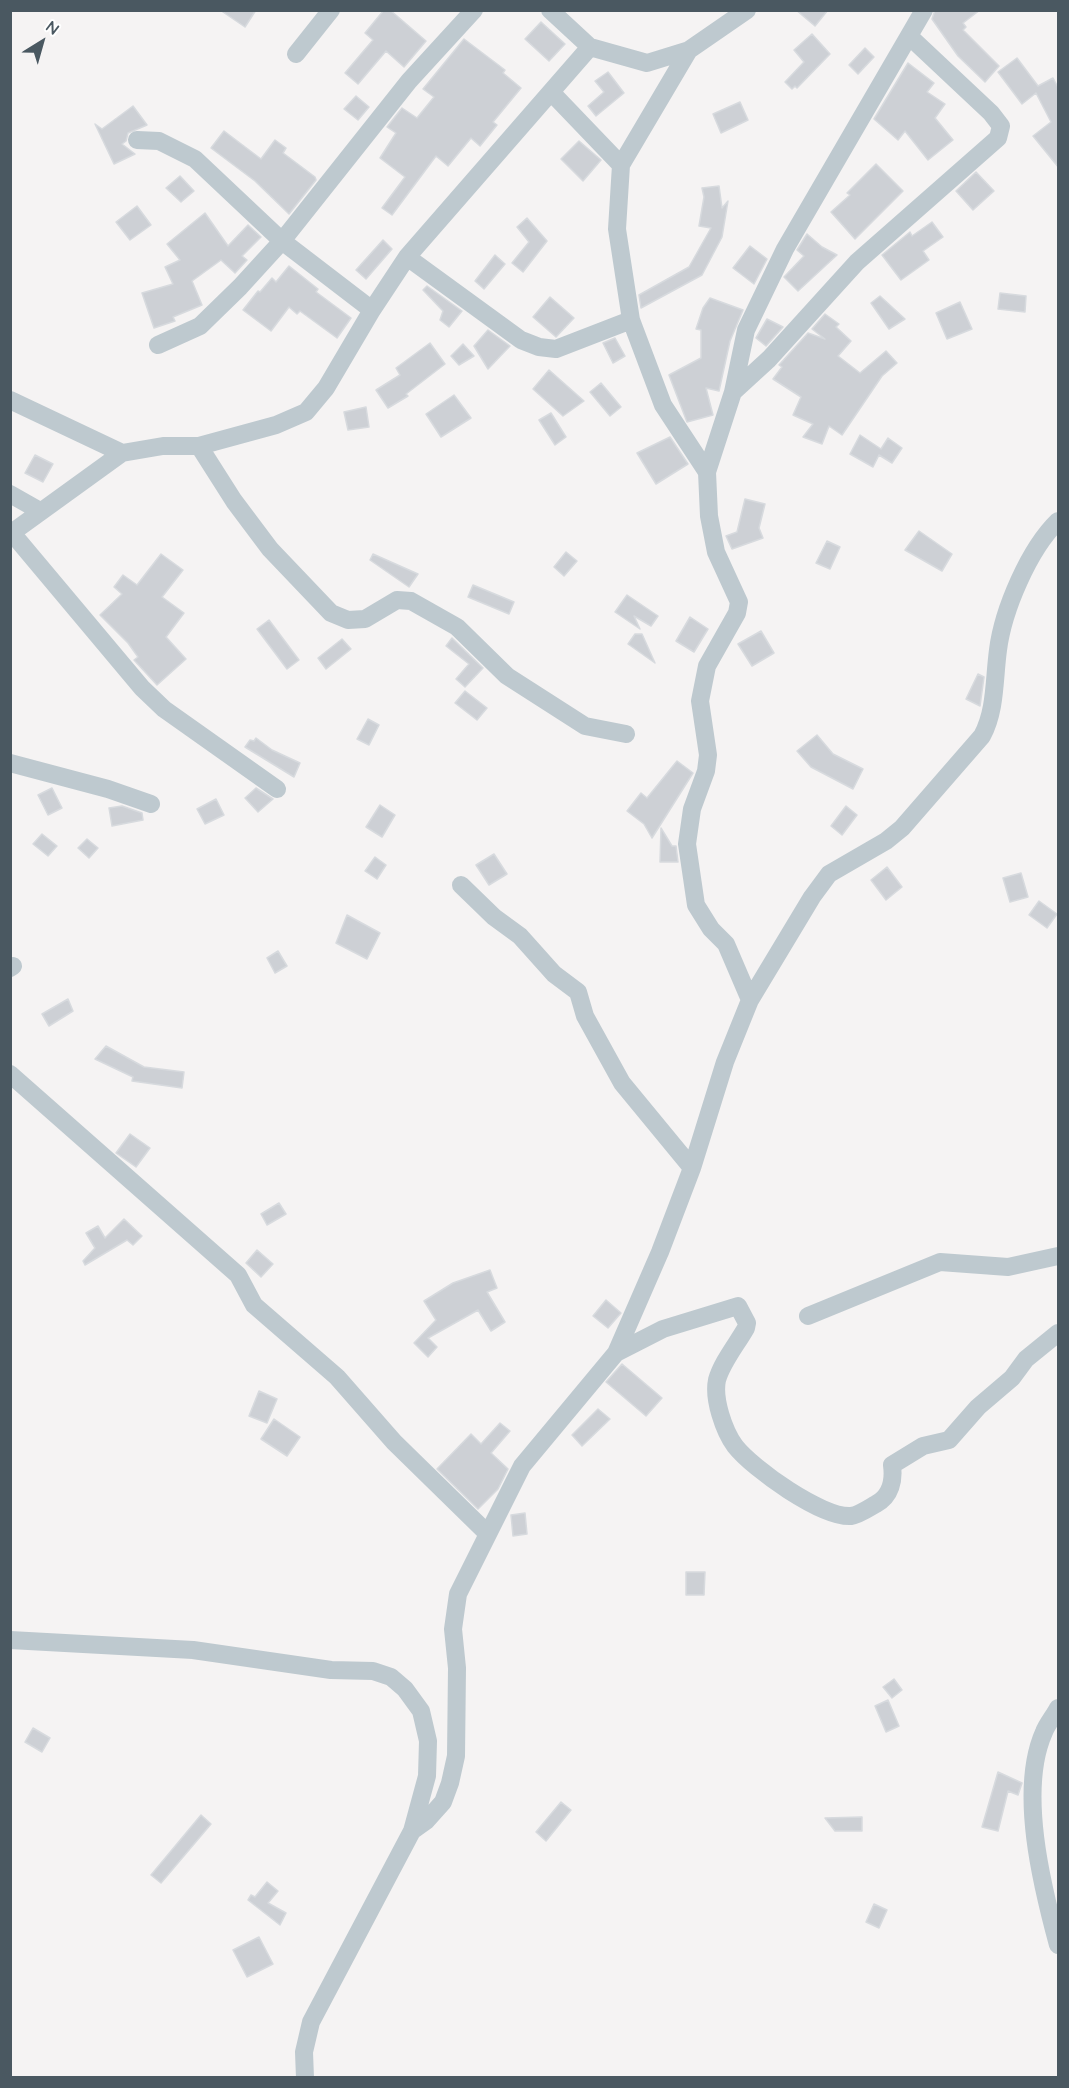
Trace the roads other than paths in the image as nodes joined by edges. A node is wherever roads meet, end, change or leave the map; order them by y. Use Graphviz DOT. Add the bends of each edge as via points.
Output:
graph roads {
  1 [pos="331,10"];
  2 [pos="474,10"];
  3 [pos="550,10"];
  4 [pos="924,10"];
  5 [pos="741,12"];
  6 [pos="909,36"];
  7 [pos="590,47"];
  8 [pos="689,50"];
  9 [pos="296,54"];
  10 [pos="551,92"];
  11 [pos="137,140"];
  12 [pos="621,165"];
  13 [pos="282,241"];
  14 [pos="407,257"];
  15 [pos="372,310"];
  16 [pos="631,320"];
  17 [pos="158,345"];
  18 [pos="733,392"];
  19 [pos="10,400"];
  20 [pos="199,446"];
  21 [pos="122,453"];
  22 [pos="707,472"];
  23 [pos="10,494"];
  24 [pos="40,511"];
  25 [pos="1059,521"];
  26 [pos="11,533"];
  27 [pos="626,734"];
  28 [pos="10,763"];
  29 [pos="277,789"];
  30 [pos="151,804"];
  31 [pos="461,885"];
  32 [pos="750,1000"];
  33 [pos="10,1074"];
  34 [pos="692,1168"];
  35 [pos="1059,1256"];
  36 [pos="808,1316"];
  37 [pos="1059,1333"];
  38 [pos="616,1353"];
  39 [pos="488,1534"];
  40 [pos="10,1640"];
  41 [pos="1059,1708"];
  42 [pos="412,1831"];
  43 [pos="1059,1946"];
  44 [pos="305,2078"];
  1 -- 9 [label="street"];
  2 -- 13 [label="street" via="409,81"];
  3 -- 7 [label="street"];
  4 -- 6 [label="street"];
  5 -- 8 [label="street"];
  6 -- 18 [label="street" via="785,249 746,330"];
  6 -- 18 [label="street" via="991,112 1001,126 998,138 857,262 769,359"];
  7 -- 8 [label="street" via="647,63"];
  7 -- 10 [label="street"];
  8 -- 12 [label="street"];
  10 -- 12 [label="street"];
  10 -- 14 [label="street"];
  11 -- 13 [label="street" via="159,141 195,159"];
  12 -- 16 [label="street" via="617,230"];
  13 -- 15 [label="street"];
  13 -- 17 [label="street" via="200,326"];
  14 -- 15 [label="street"];
  14 -- 16 [label="street" via="521,340 539,347 556,349"];
  15 -- 20 [label="street" via="326,388 306,412 276,425"];
  16 -- 22 [label="street" via="663,405"];
  18 -- 22 [label="street"];
  19 -- 21 [label="street"];
  20 -- 21 [label="street" via="163,446"];
  20 -- 27 [label="street" via="270,549 331,613 348,620 365,619 397,600 411,601 457,627 507,676 585,726"];
  21 -- 24 [label="street"];
  22 -- 32 [label="street" via="716,552 739,602 738,613 707,666 700,701 708,755 692,808 687,844 696,905 726,944"];
  23 -- 24 [label="street"];
  24 -- 26 [label="street"];
  25 -- 32 [label="street" via="1046,533 1005,615 991,720 982,736 902,828 829,874"];
  26 -- 29 [label="street" via="142,688 164,709"];
  28 -- 30 [label="street"];
  31 -- 34 [label="street" via="578,992 585,1017 622,1083"];
  32 -- 34 [label="street" via="725,1062"];
  33 -- 39 [label="street" via="238,1275 254,1305 337,1377 394,1442"];
  34 -- 38 [label="street"];
  35 -- 36 [label="street" via="1008,1267 940,1262"];
  37 -- 38 [label="street" via="1026,1359 949,1440 923,1446 898,1459 892,1465 894,1480 883,1500 854,1516 817,1508 749,1460 734,1444 717,1396 717,1381 746,1328 738,1306 663,1329"];
  38 -- 39 [label="street" via="522,1466"];
  39 -- 42 [label="street" via="458,1594 453,1629 457,1668 456,1756 450,1783 443,1802"];
  40 -- 42 [label="street" via="193,1650 331,1670 373,1671 391,1677 421,1711 428,1741 427,1776"];
  41 -- 43 [label="street" via="1044,1732 1035,1765 1034,1836 1042,1890"];
  42 -- 44 [label="street" via="311,2022 304,2052"];
}
